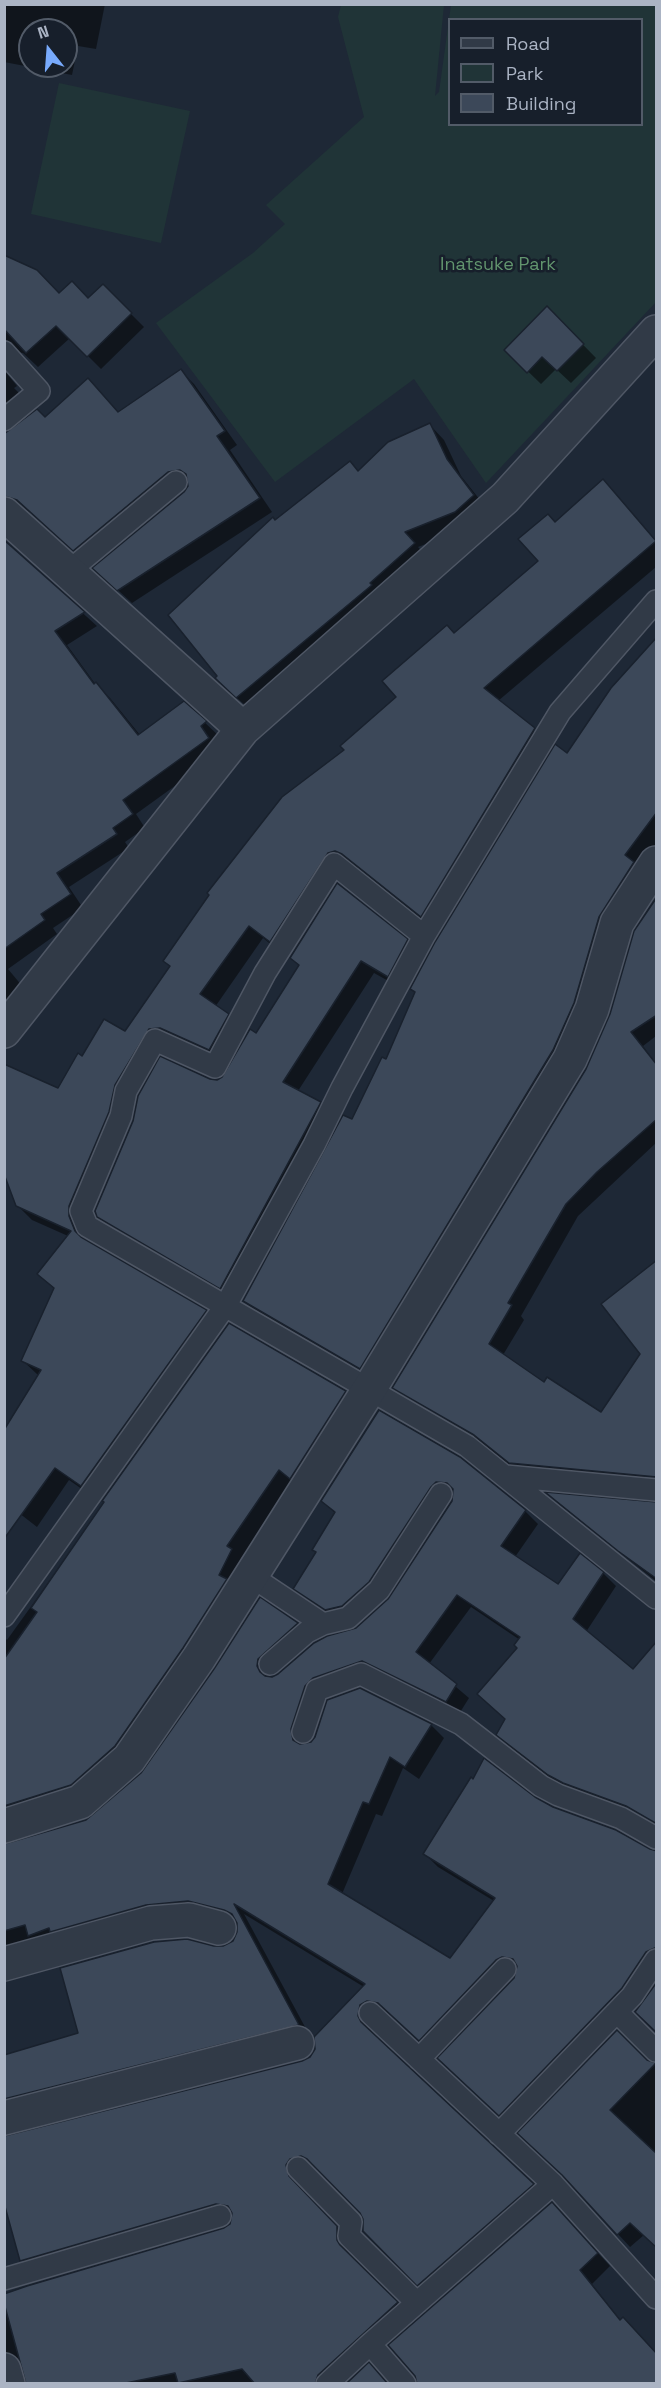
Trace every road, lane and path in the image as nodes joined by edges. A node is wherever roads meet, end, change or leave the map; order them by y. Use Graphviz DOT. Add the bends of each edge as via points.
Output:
graph roads {
  1 [pos="657,332"];
  2 [pos="4,352"];
  3 [pos="4,420"];
  4 [pos="176,482"];
  5 [pos="4,514"];
  6 [pos="69,571"];
  7 [pos="657,602"];
  8 [pos="243,729"];
  9 [pos="657,863"];
  10 [pos="424,936"];
  11 [pos="4,1031"];
  12 [pos="226,1305"];
  13 [pos="370,1388"];
  14 [pos="506,1476"];
  15 [pos="657,1490"];
  16 [pos="441,1494"];
  17 [pos="251,1576"];
  18 [pos="657,1598"];
  19 [pos="4,1616"];
  20 [pos="323,1624"];
  21 [pos="270,1664"];
  22 [pos="303,1732"];
  23 [pos="4,1826"];
  24 [pos="657,1838"];
  25 [pos="219,1928"];
  26 [pos="657,1960"];
  27 [pos="4,1964"];
  28 [pos="505,1969"];
  29 [pos="617,2012"];
  30 [pos="370,2013"];
  31 [pos="297,2043"];
  32 [pos="657,2051"];
  33 [pos="419,2059"];
  34 [pos="4,2118"];
  35 [pos="499,2134"];
  36 [pos="297,2168"];
  37 [pos="553,2184"];
  38 [pos="220,2216"];
  39 [pos="4,2279"];
  40 [pos="657,2298"];
  41 [pos="417,2303"];
  42 [pos="370,2344"];
  43 [pos="4,2370"];
  44 [pos="8,2384"];
  45 [pos="327,2384"];
  46 [pos="405,2384"];
  1 -- 8 [label="street" via="505,498"];
  2 -- 3 [label="lane" via="39,391"];
  4 -- 6 [label="lane"];
  5 -- 6 [label="street"];
  6 -- 8 [label="street"];
  7 -- 10 [label="lane" via="560,712"];
  8 -- 11 [label="street"];
  9 -- 13 [label="street" via="616,923 592,1009 570,1059"];
  10 -- 12 [label="lane"];
  10 -- 12 [label="lane" via="334,864 265,973 215,1067 155,1040 126,1091 121,1116 81,1211 87,1226"];
  12 -- 13 [label="lane"];
  12 -- 19 [label="lane"];
  13 -- 14 [label="lane" via="467,1446"];
  13 -- 17 [label="street"];
  14 -- 15 [label="lane"];
  14 -- 18 [label="lane"];
  16 -- 20 [label="lane" via="379,1590 348,1618"];
  17 -- 20 [label="lane"];
  17 -- 23 [label="street" via="129,1759 80,1802"];
  20 -- 21 [label="lane" via="307,1632"];
  22 -- 24 [label="lane" via="317,1690 361,1674 461,1724 542,1786 621,1818"];
  25 -- 27 [label="street" via="189,1920 151,1923"];
  26 -- 29 [label="lane"];
  28 -- 33 [label="lane"];
  29 -- 32 [label="lane"];
  29 -- 35 [label="lane"];
  30 -- 33 [label="lane"];
  31 -- 34 [label="street"];
  33 -- 35 [label="lane"];
  35 -- 37 [label="lane"];
  36 -- 41 [label="lane" via="351,2223 349,2236"];
  37 -- 40 [label="lane"];
  37 -- 41 [label="lane"];
  38 -- 39 [label="lane"];
  41 -- 42 [label="lane"];
  42 -- 45 [label="lane"];
  42 -- 46 [label="lane"];
  43 -- 44 [label="street"];
}
